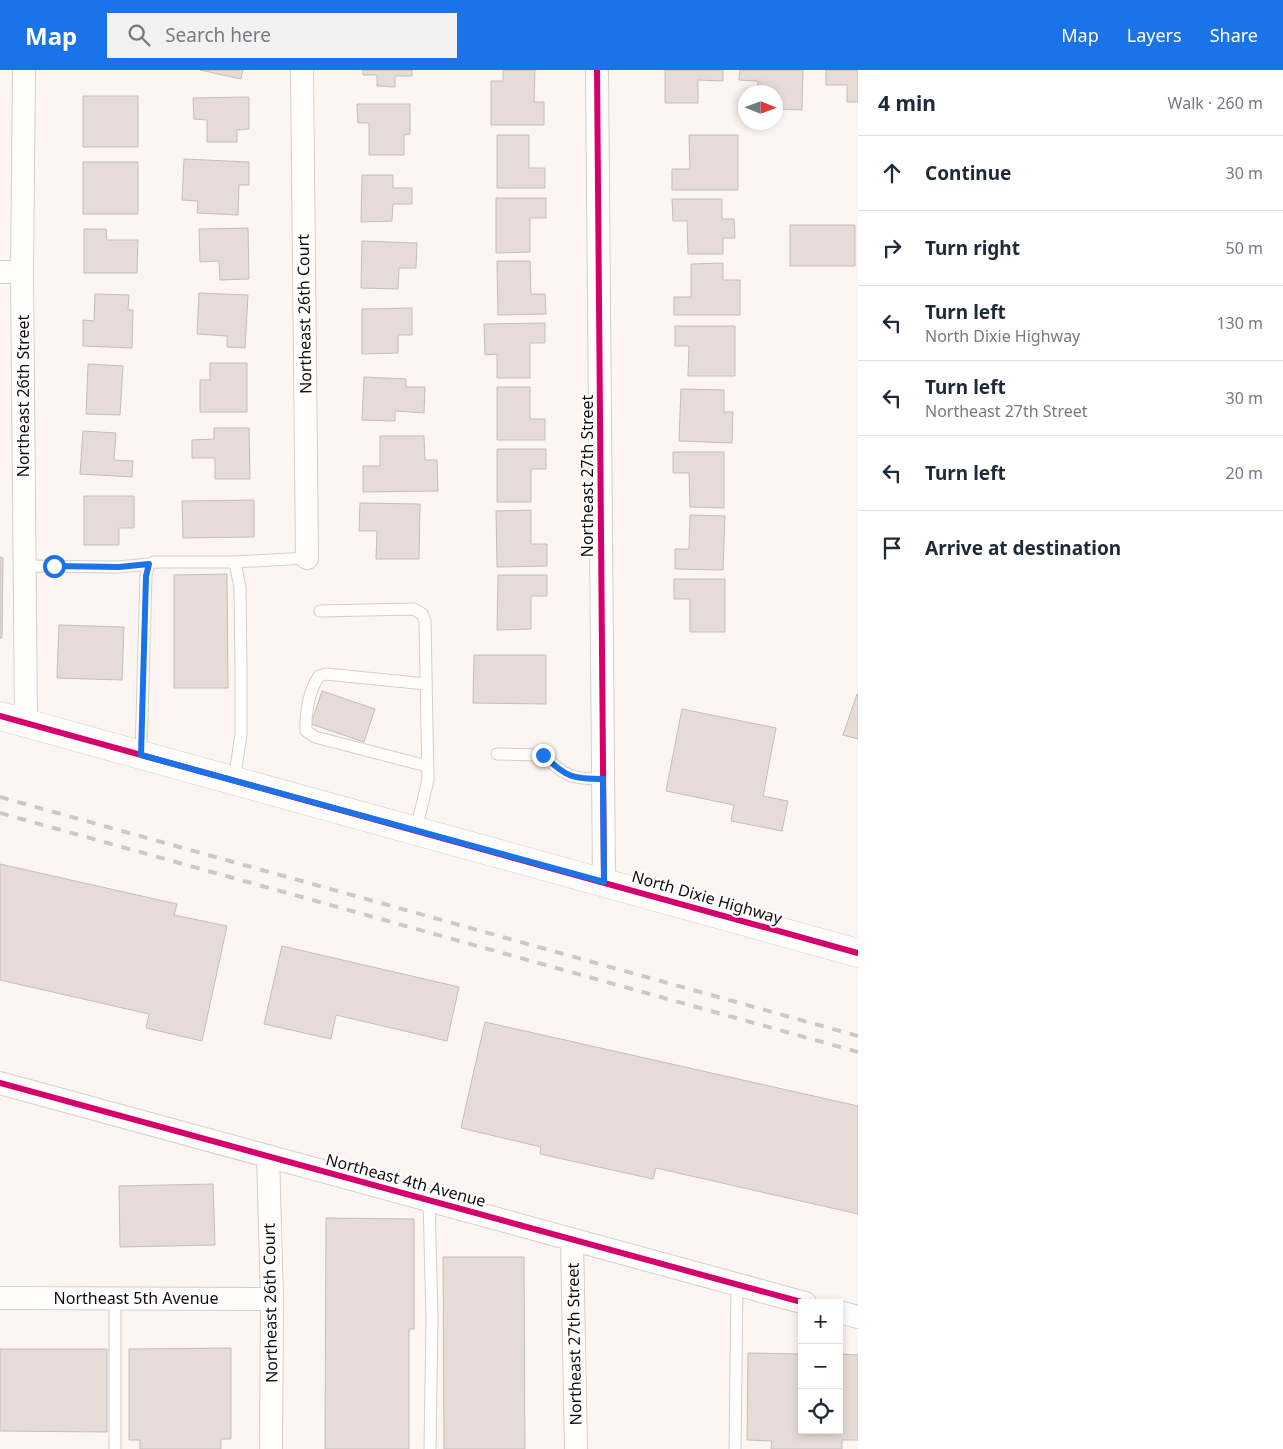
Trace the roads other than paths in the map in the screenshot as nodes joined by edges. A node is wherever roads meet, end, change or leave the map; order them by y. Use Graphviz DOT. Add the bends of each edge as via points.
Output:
graph roads {
  1 [pos="24,70"];
  2 [pos="302,70"];
  3 [pos="598,70"];
  4 [pos="0,272"];
  5 [pos="22,272"];
  6 [pos="307,558"];
  7 [pos="235,562"];
  8 [pos="149,564"];
  9 [pos="24,566"];
  10 [pos="320,611"];
  11 [pos="426,684"];
  12 [pos="0,716"];
  13 [pos="26,723"];
  14 [pos="497,754"];
  15 [pos="141,755"];
  16 [pos="428,766"];
  17 [pos="603,779"];
  18 [pos="234,780"];
  19 [pos="416,830"];
  20 [pos="604,882"];
  21 [pos="858,953"];
  22 [pos="0,1083"];
  23 [pos="268,1156"];
  24 [pos="429,1200"];
  25 [pos="572,1240"];
  26 [pos="737,1284"];
  27 [pos="0,1298"];
  28 [pos="116,1298"];
  29 [pos="272,1299"];
  30 [pos="798,1301"];
  31 [pos="843,1313"];
  32 [pos="858,1317"];
  33 [pos="116,1449"];
  34 [pos="271,1449"];
  35 [pos="430,1449"];
  36 [pos="576,1449"];
  37 [pos="735,1449"];
  1 -- 5 [label="street, Northeast 26th Street"];
  2 -- 6 [label="street, Northeast 26th Court"];
  3 -- 17 [label="street, Northeast 27th Street"];
  4 -- 5 [label="street"];
  5 -- 9 [label="street, Northeast 26th Street"];
  6 -- 7 [label="lane"];
  7 -- 8 [label="lane"];
  7 -- 18 [label="lane" via="240,588 241,735"];
  8 -- 9 [label="lane" via="119,567"];
  8 -- 15 [label="lane"];
  9 -- 13 [label="street, Northeast 26th Street"];
  10 -- 11 [label="lane" via="414,609 422,614 425,621"];
  11 -- 16 [label="lane"];
  11 -- 16 [label="lane" via="326,674 319,676 305,719 306,731 315,737"];
  12 -- 13 [label="main road, North Dixie Highway"];
  13 -- 15 [label="main road, North Dixie Highway"];
  14 -- 17 [label="lane" via="543,755 568,776"];
  15 -- 18 [label="main road, North Dixie Highway"];
  16 -- 19 [label="lane" via="428,780"];
  17 -- 20 [label="street, Northeast 27th Street"];
  18 -- 19 [label="main road, North Dixie Highway"];
  19 -- 20 [label="main road, North Dixie Highway"];
  20 -- 21 [label="main road, North Dixie Highway"];
  22 -- 23 [label="street, Northeast 4th Avenue"];
  23 -- 24 [label="street, Northeast 4th Avenue"];
  23 -- 29 [label="street, Northeast 26th Court"];
  24 -- 25 [label="street, Northeast 4th Avenue"];
  24 -- 35 [label="lane" via="432,1318"];
  25 -- 26 [label="street, Northeast 4th Avenue"];
  25 -- 36 [label="street, Northeast 27th Street"];
  26 -- 30 [label="street, Northeast 4th Avenue"];
  26 -- 37 [label="lane"];
  27 -- 28 [label="street, Northeast 5th Avenue"];
  28 -- 29 [label="street, Northeast 5th Avenue"];
  28 -- 33 [label="lane"];
  29 -- 34 [label="street, Northeast 26th Court"];
  31 -- 32 [label="street"];
}
